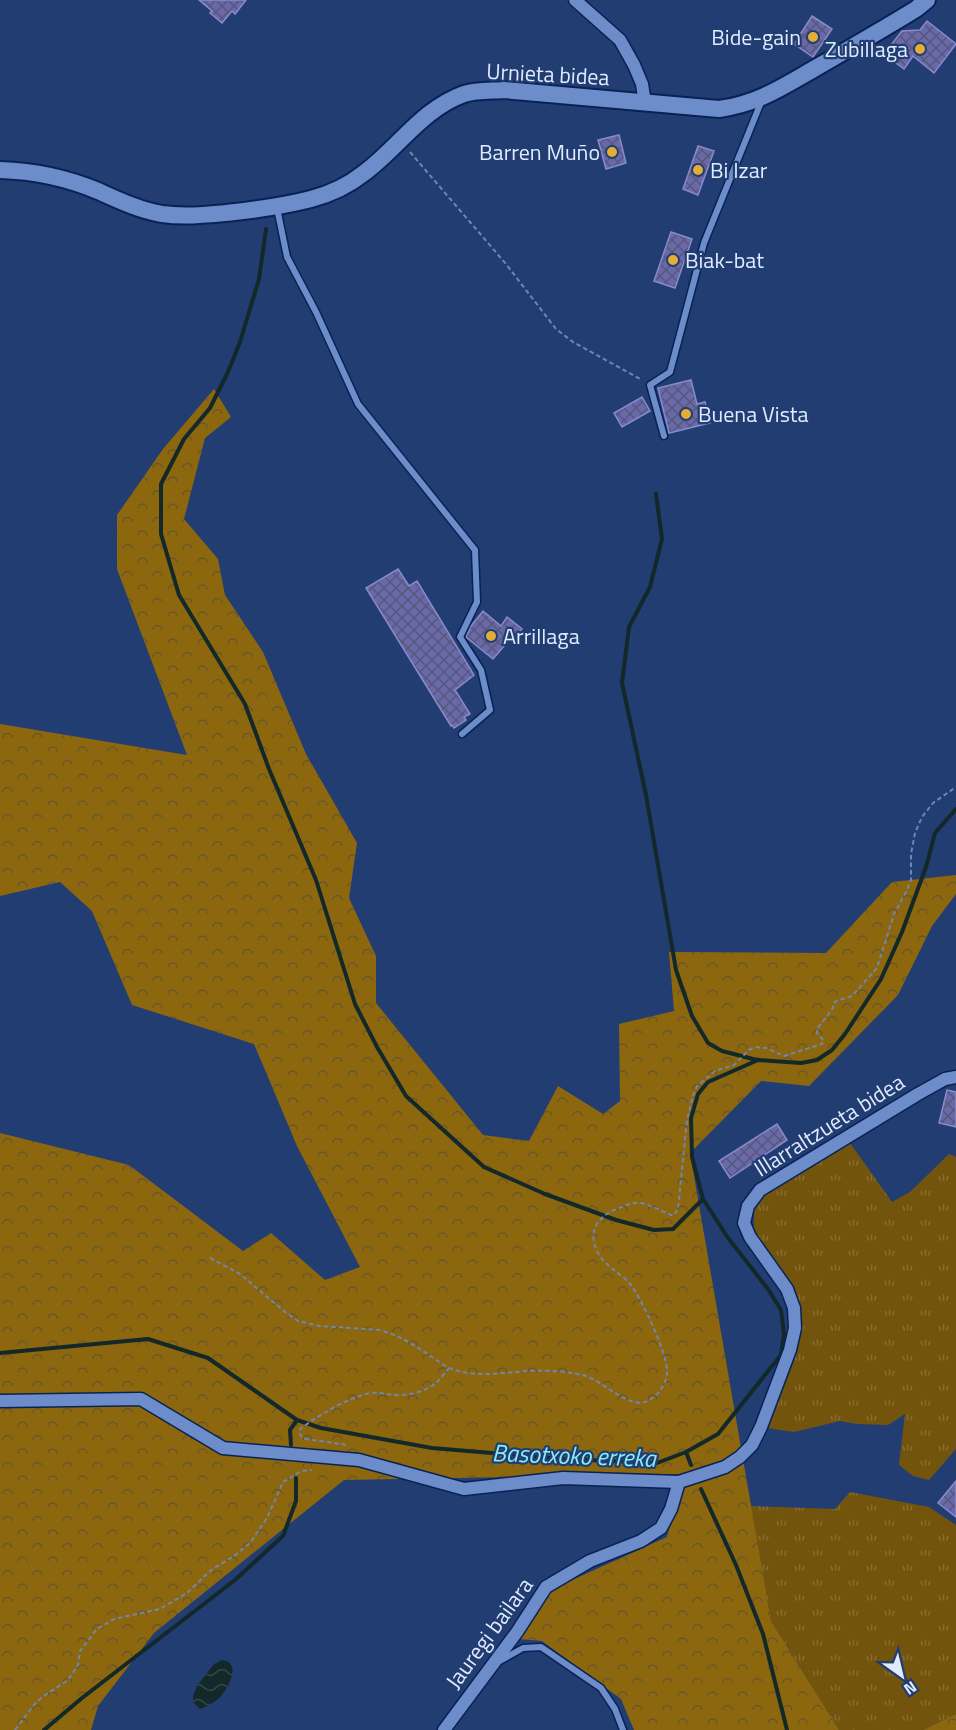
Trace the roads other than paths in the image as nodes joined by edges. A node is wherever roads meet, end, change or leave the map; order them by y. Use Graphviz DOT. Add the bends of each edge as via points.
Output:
graph roads {
  1 [pos="575,0"];
  2 [pos="927,0"];
  3 [pos="763,97"];
  4 [pos="645,103"];
  5 [pos="0,170"];
  6 [pos="276,206"];
  7 [pos="664,436"];
  8 [pos="462,734"];
  9 [pos="956,1077"];
  10 [pos="0,1401"];
  11 [pos="679,1482"];
  12 [pos="492,1665"];
  13 [pos="444,1730"];
  14 [pos="623,1730"];
  1 -- 4 [label="street" via="620,40 642,84"];
  2 -- 3 [label="street, Urnieta bidea"];
  3 -- 4 [label="street, Urnieta bidea" via="719,109"];
  3 -- 7 [label="lane" via="704,243 670,372 650,385"];
  4 -- 6 [label="street, Urnieta bidea" via="504,90 465,94 432,111 352,182 312,199"];
  5 -- 6 [label="street, Urnieta bidea" via="63,178 162,214 189,216"];
  6 -- 8 [label="lane" via="287,257 358,404 475,549 477,602 460,637 482,670 490,710"];
  9 -- 11 [label="street, Illarraltzueta bidea" via="918,1094 760,1190 748,1206 744,1223 750,1237 787,1289 794,1308 790,1350 752,1445 725,1467"];
  10 -- 11 [label="street" via="141,1399 223,1448 359,1460 465,1489 562,1478"];
  11 -- 12 [label="street, Jauregi bailara" via="660,1528 546,1587"];
  12 -- 13 [label="street, Jauregi bailara"];
  12 -- 14 [label="lane" via="523,1648 541,1647 601,1688"];
}
